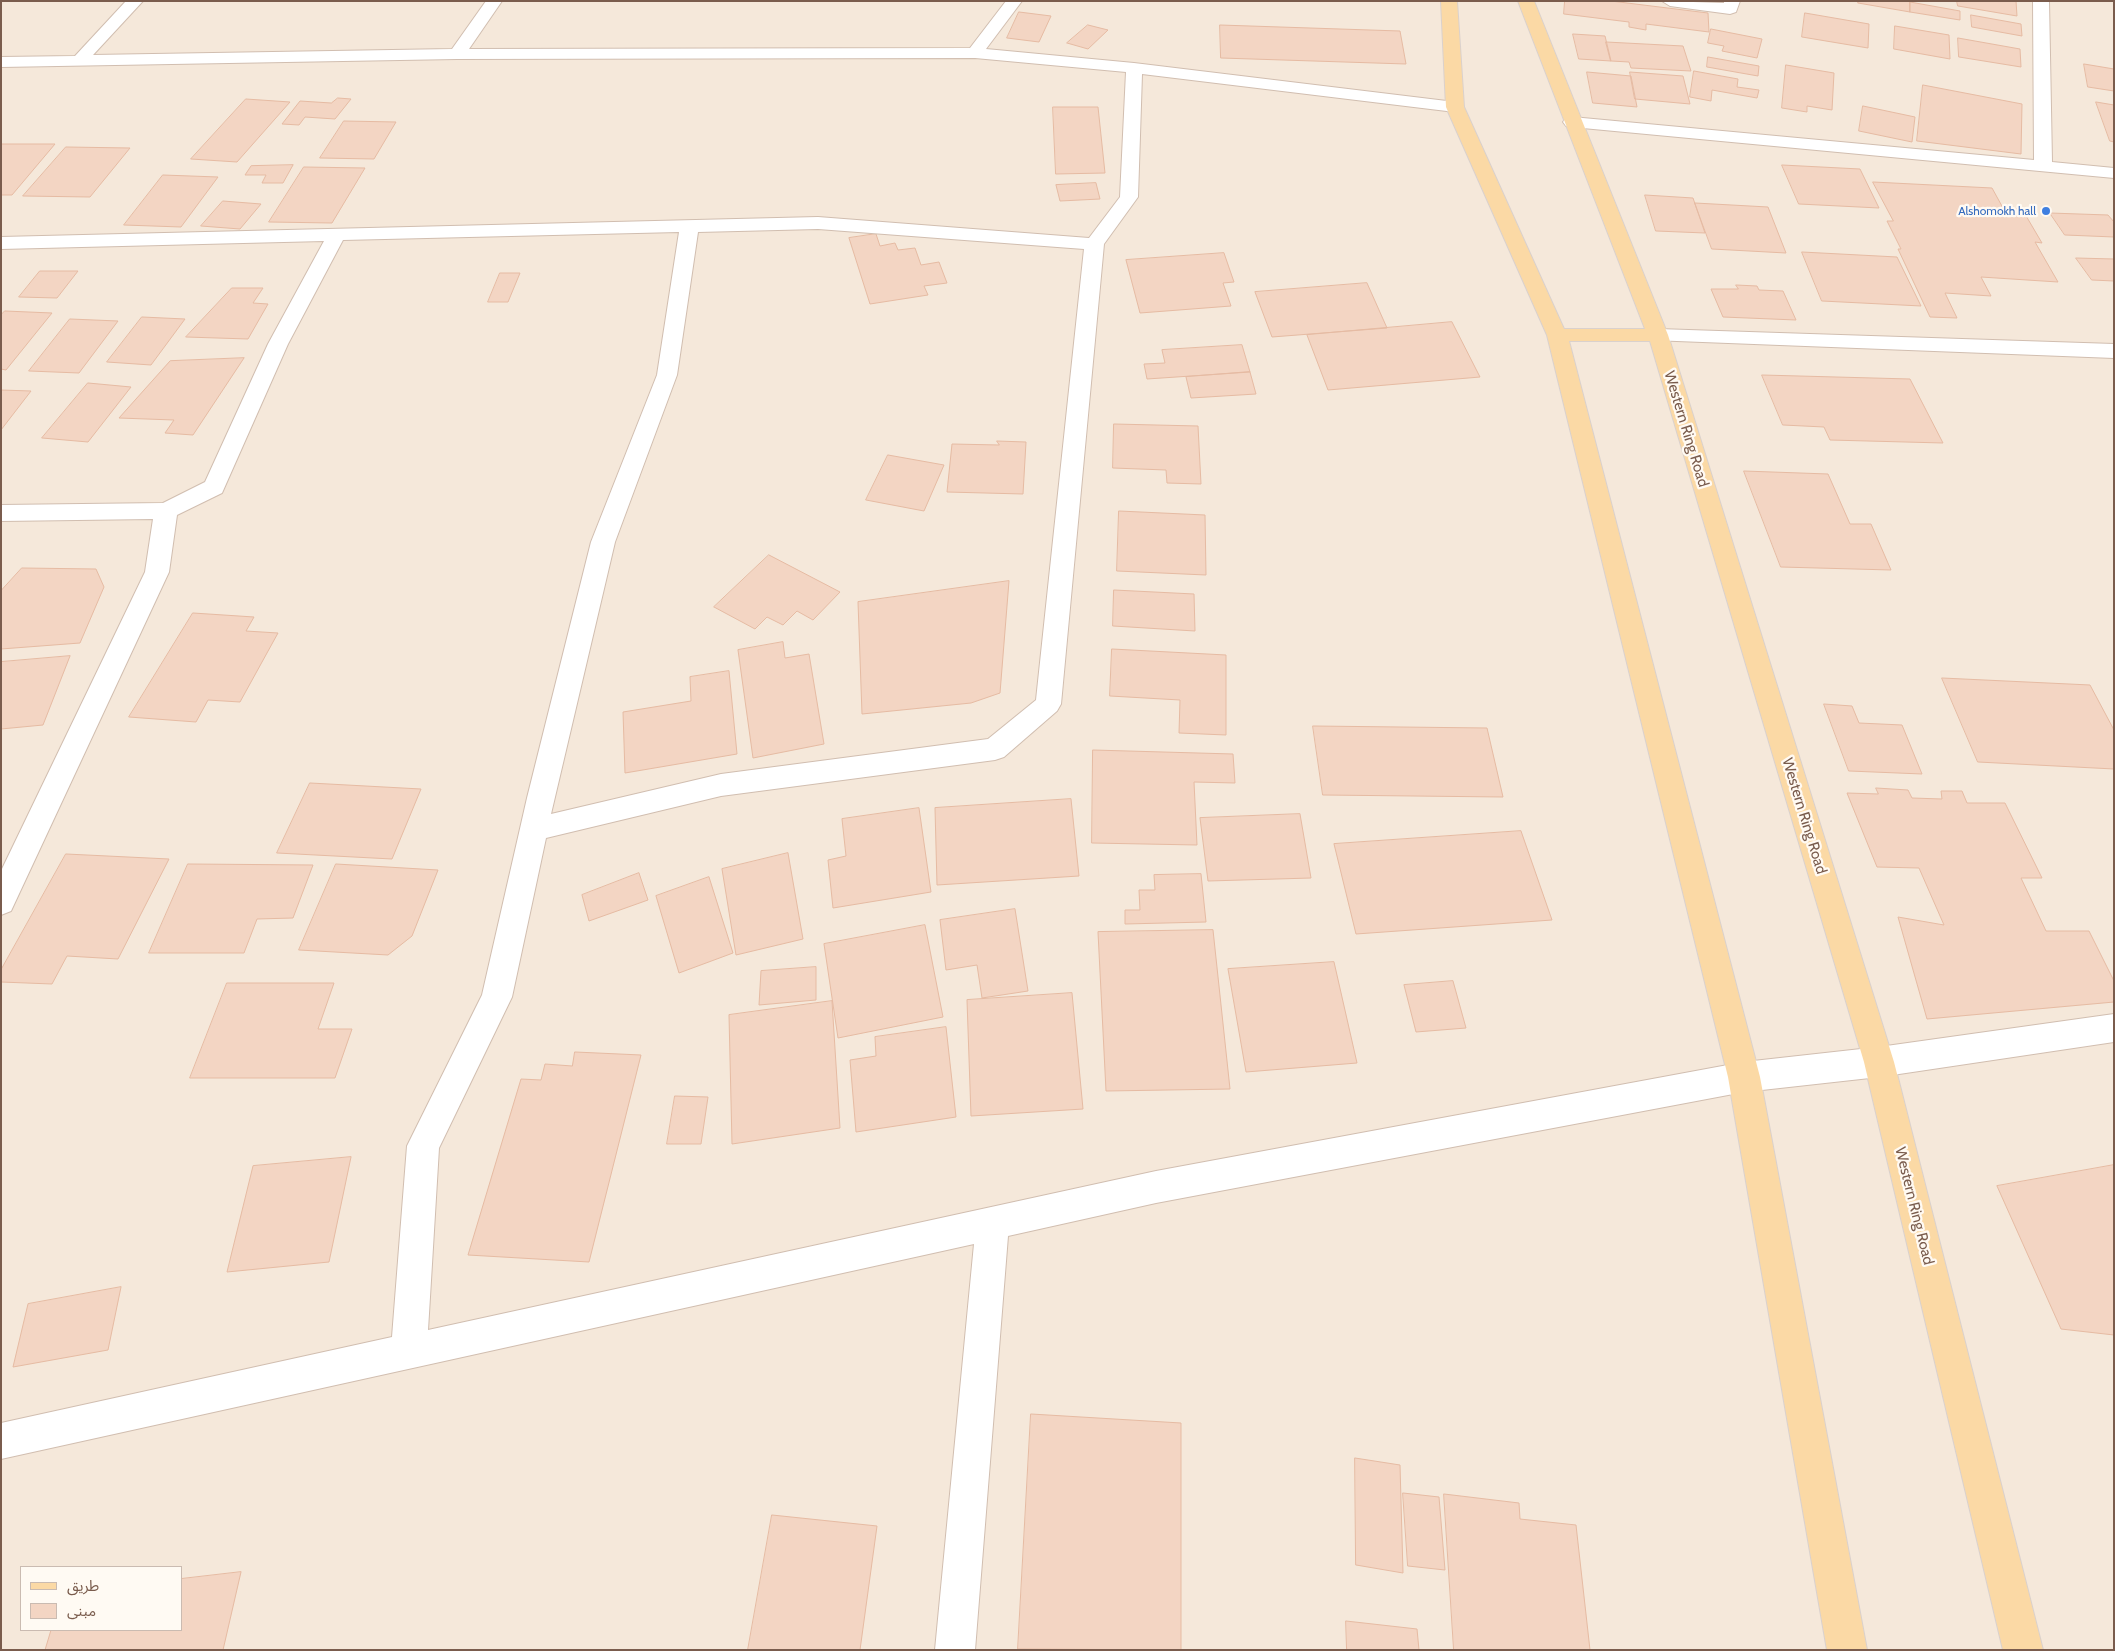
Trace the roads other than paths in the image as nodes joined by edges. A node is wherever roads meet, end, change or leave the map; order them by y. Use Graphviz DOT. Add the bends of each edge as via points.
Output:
graph roads {
  1 [pos="136,1"];
  2 [pos="494,1"];
  3 [pos="1014,1"];
  4 [pos="1449,1"];
  5 [pos="1526,1"];
  6 [pos="1670,1"];
  7 [pos="1732,1"];
  8 [pos="2041,1"];
  9 [pos="975,53"];
  10 [pos="457,54"];
  11 [pos="79,61"];
  12 [pos="1,62"];
  13 [pos="1134,68"];
  14 [pos="1455,107"];
  15 [pos="1572,122"];
  16 [pos="2043,168"];
  17 [pos="2114,174"];
  18 [pos="689,227"];
  19 [pos="336,236"];
  20 [pos="1,243"];
  21 [pos="1094,244"];
  22 [pos="1557,335"];
  23 [pos="1658,335"];
  24 [pos="2114,351"];
  25 [pos="166,511"];
  26 [pos="1,513"];
  27 [pos="535,829"];
  28 [pos="1,902"];
  29 [pos="2114,1028"];
  30 [pos="1879,1062"];
  31 [pos="1744,1077"];
  32 [pos="993,1222"];
  33 [pos="409,1351"];
  34 [pos="1,1441"];
  35 [pos="955,1650"];
  36 [pos="1847,1650"];
  37 [pos="2023,1650"];
  1 -- 11 [label="street"];
  2 -- 10 [label="street"];
  3 -- 9 [label="street"];
  4 -- 14 [label="main road"];
  5 -- 15 [label="main road, Western Ring Road"];
  6 -- 7 [label="street" via="1730,9"];
  8 -- 16 [label="street"];
  9 -- 10 [label="street"];
  9 -- 13 [label="street"];
  10 -- 11 [label="street"];
  11 -- 12 [label="street"];
  13 -- 14 [label="street"];
  13 -- 21 [label="street" via="1129,197"];
  14 -- 22 [label="main road"];
  15 -- 16 [label="street"];
  15 -- 23 [label="main road, Western Ring Road"];
  16 -- 17 [label="street"];
  18 -- 19 [label="street"];
  18 -- 21 [label="street" via="818,223"];
  18 -- 27 [label="street" via="668,375 603,542"];
  19 -- 20 [label="street"];
  19 -- 25 [label="street" via="278,344 214,487"];
  21 -- 27 [label="street" via="1048,704 995,749 721,785"];
  22 -- 23 [label="main road"];
  22 -- 31 [label="main road"];
  23 -- 24 [label="street"];
  23 -- 30 [label="main road, Western Ring Road"];
  25 -- 26 [label="street"];
  25 -- 28 [label="street" via="157,572"];
  27 -- 33 [label="street" via="497,997 423,1146"];
  29 -- 30 [label="street"];
  30 -- 31 [label="street"];
  30 -- 37 [label="main road, Western Ring Road"];
  31 -- 32 [label="street" via="1156,1187"];
  31 -- 36 [label="main road"];
  32 -- 33 [label="street"];
  32 -- 35 [label="street"];
  33 -- 34 [label="street"];
}
